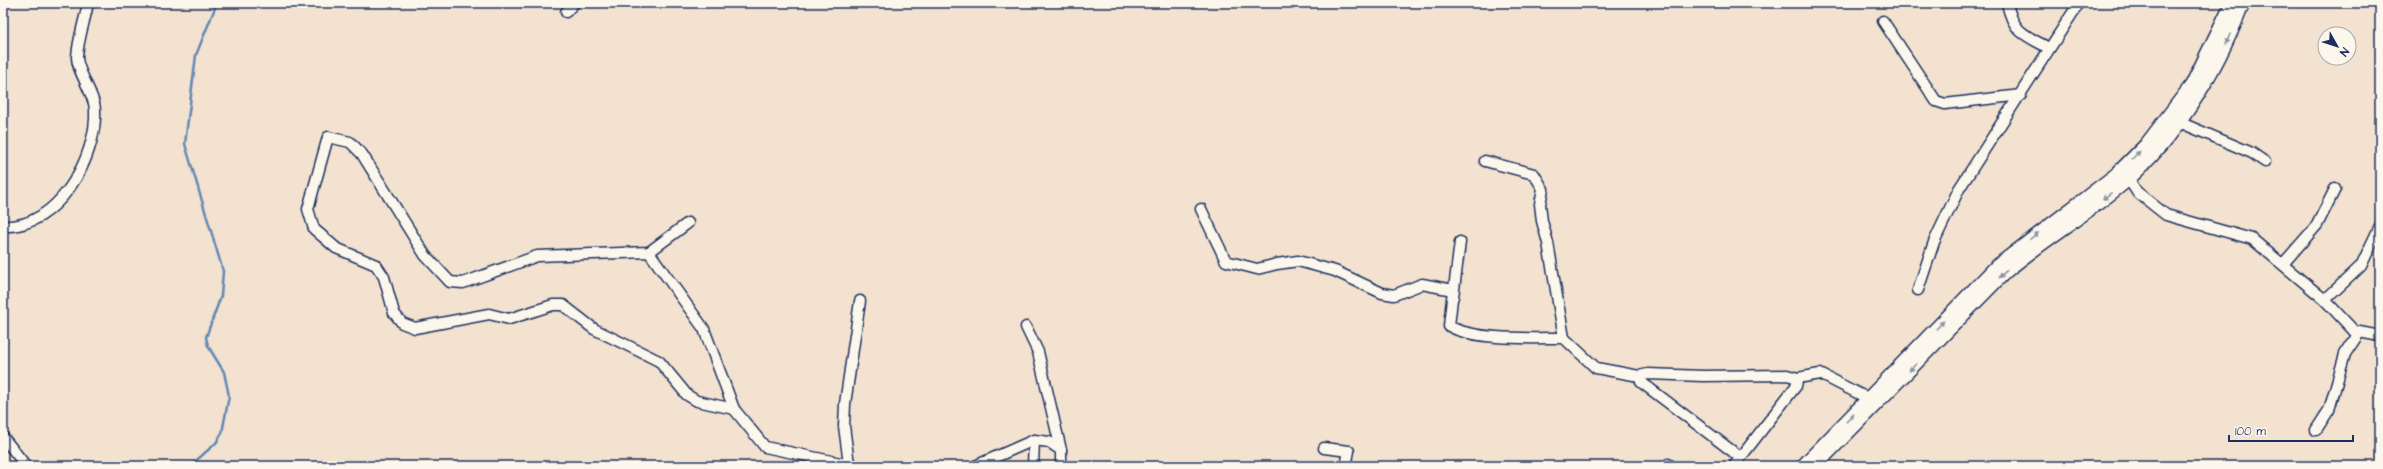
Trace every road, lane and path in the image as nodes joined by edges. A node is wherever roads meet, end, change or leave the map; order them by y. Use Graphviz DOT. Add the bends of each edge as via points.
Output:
graph roads {
  1 [pos="88,3"];
  2 [pos="574,3"];
  3 [pos="2007,3"];
  4 [pos="2079,3"];
  5 [pos="2232,3"];
  6 [pos="2243,3"];
  7 [pos="566,12"];
  8 [pos="1882,21"];
  9 [pos="2049,48"];
  10 [pos="2021,95"];
  11 [pos="2179,122"];
  12 [pos="1486,161"];
  13 [pos="2265,162"];
  14 [pos="2125,174"];
  15 [pos="2335,189"];
  16 [pos="1201,208"];
  17 [pos="688,222"];
  18 [pos="3,226"];
  19 [pos="2380,226"];
  20 [pos="1460,242"];
  21 [pos="649,252"];
  22 [pos="2283,264"];
  23 [pos="1453,290"];
  24 [pos="1918,290"];
  25 [pos="2325,300"];
  26 [pos="860,301"];
  27 [pos="1026,327"];
  28 [pos="2354,330"];
  29 [pos="2380,336"];
  30 [pos="1564,338"];
  31 [pos="1639,376"];
  32 [pos="1798,378"];
  33 [pos="1873,401"];
  34 [pos="734,409"];
  35 [pos="2316,430"];
  36 [pos="3,437"];
  37 [pos="1034,440"];
  38 [pos="1324,448"];
  39 [pos="1061,450"];
  40 [pos="1737,462"];
  41 [pos="852,465"];
  42 [pos="26,466"];
  43 [pos="976,466"];
  44 [pos="1033,466"];
  45 [pos="1061,466"];
  46 [pos="1346,466"];
  47 [pos="1803,466"];
  48 [pos="1815,466"];
  1 -- 18 [label="street" via="77,58 95,108 88,151 61,201 31,222"];
  2 -- 7 [label="street"];
  3 -- 9 [label="street" via="2010,21 2025,35"];
  4 -- 9 [label="street"];
  14 -- 5 [label="main road, one-way" via="2192,85"];
  6 -- 11 [label="main road, one-way" via="2210,74"];
  8 -- 10 [label="street" via="1936,101 1945,104"];
  9 -- 10 [label="street"];
  10 -- 24 [label="street" via="1959,189 1934,242"];
  11 -- 13 [label="street" via="2252,153"];
  11 -- 14 [label="main road"];
  12 -- 30 [label="street" via="1534,174 1543,189 1540,204 1542,221"];
  14 -- 22 [label="street" via="2152,205 2166,215 2252,239"];
  14 -- 33 [label="main road" via="1996,267"];
  15 -- 22 [label="street" via="2317,225"];
  16 -- 23 [label="street" via="1226,261 1257,269 1298,261 1335,271 1382,293 1394,295 1422,284"];
  17 -- 21 [label="street"];
  19 -- 25 [label="street" via="2361,266"];
  20 -- 23 [label="street"];
  21 -- 34 [label="street" via="704,329"];
  21 -- 34 [label="street" via="537,256 463,283 450,282 425,255 362,154 350,142 328,137 308,209 314,229 336,248 376,265 384,277 394,313 402,323 415,328 489,314 509,319 553,305 563,305 594,329 659,361 687,395 697,401"];
  22 -- 25 [label="street"];
  23 -- 30 [label="street" via="1449,326 1459,332 1507,338"];
  25 -- 28 [label="street"];
  26 -- 41 [label="street" via="845,404 844,426"];
  27 -- 39 [label="street" via="1038,352"];
  28 -- 29 [label="street"];
  28 -- 35 [label="street" via="2359,333 2345,354 2329,410"];
  30 -- 31 [label="street" via="1596,368"];
  31 -- 32 [label="street" via="1787,375"];
  31 -- 40 [label="street" via="1641,382"];
  32 -- 33 [label="street" via="1820,374"];
  32 -- 40 [label="street" via="1796,386"];
  47 -- 33 [label="main road, one-way"];
  33 -- 48 [label="main road"];
  34 -- 41 [label="street" via="764,447"];
  36 -- 42 [label="street"];
  37 -- 39 [label="street" via="1049,442"];
  37 -- 43 [label="street"];
  37 -- 44 [label="street"];
  38 -- 46 [label="street" via="1349,451"];
  39 -- 45 [label="street"];
}
